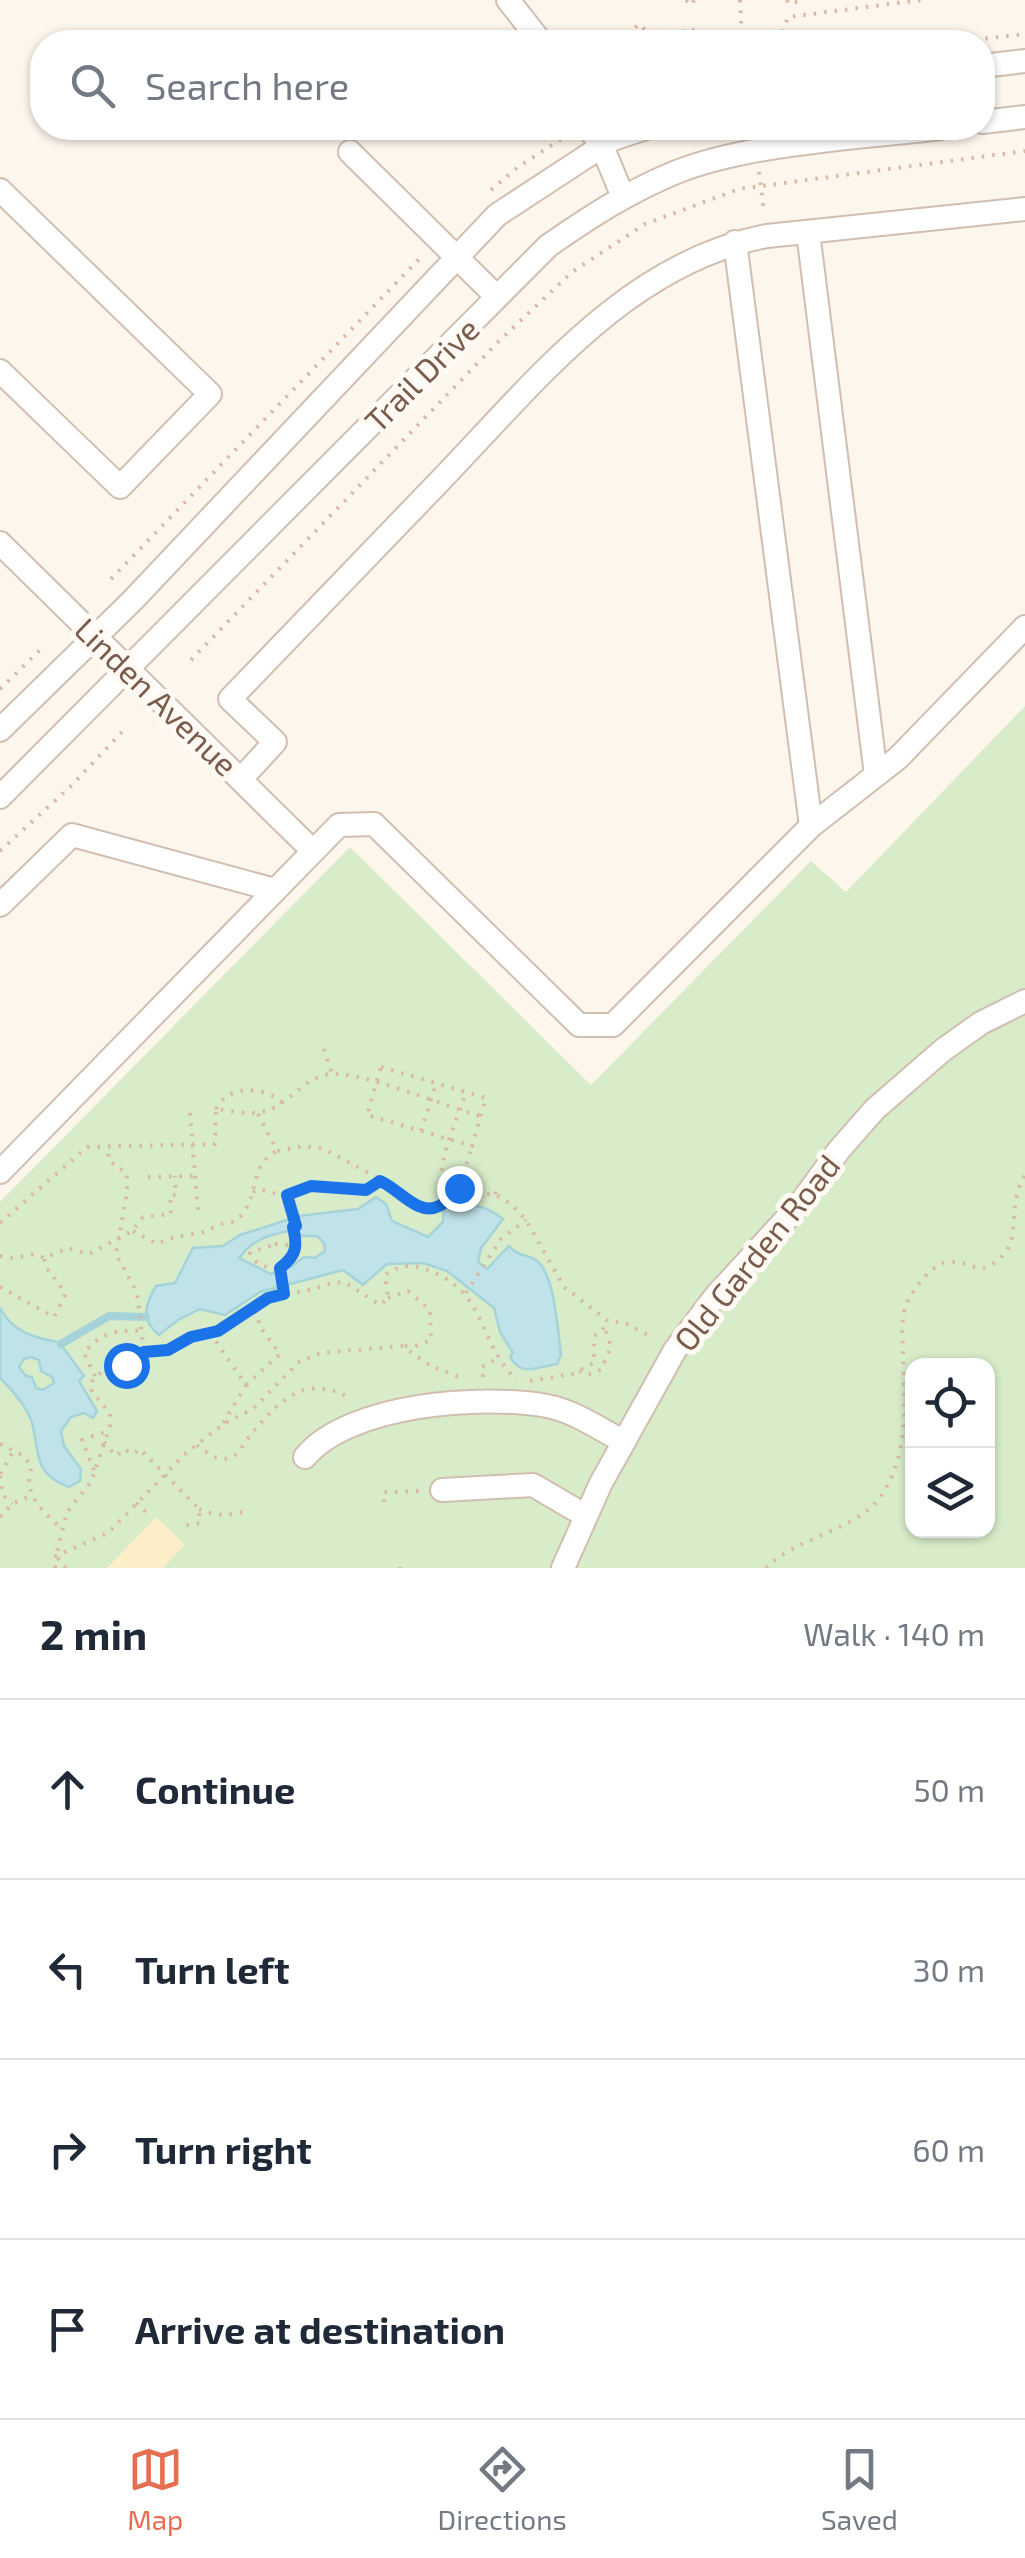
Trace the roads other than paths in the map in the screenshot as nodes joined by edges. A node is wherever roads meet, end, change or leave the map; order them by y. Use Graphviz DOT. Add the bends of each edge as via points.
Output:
graph roads {
  1 [pos="508,0"];
  2 [pos="531,30"];
  3 [pos="1025,61"];
  4 [pos="995,64"];
  5 [pos="1025,116"];
  6 [pos="995,120"];
  7 [pos="591,140"];
  8 [pos="596,140"];
  9 [pos="848,140"];
  10 [pos="350,152"];
  11 [pos="0,190"];
  12 [pos="623,197"];
  13 [pos="1025,209"];
  14 [pos="808,232"];
  15 [pos="735,242"];
  16 [pos="456,258"];
  17 [pos="497,297"];
  18 [pos="0,371"];
  19 [pos="0,543"];
  20 [pos="1025,628"];
  21 [pos="96,636"];
  22 [pos="128,668"];
  23 [pos="0,730"];
  24 [pos="876,775"];
  25 [pos="241,779"];
  26 [pos="0,797"];
  27 [pos="811,826"];
  28 [pos="313,851"];
  29 [pos="275,890"];
  30 [pos="0,905"];
  31 [pos="1025,1000"];
  32 [pos="0,1172"];
  33 [pos="624,1442"];
  34 [pos="304,1458"];
  35 [pos="442,1490"];
  36 [pos="586,1516"];
  37 [pos="563,1568"];
  1 -- 2 [label="street"];
  3 -- 4 [label="street"];
  5 -- 6 [label="street"];
  7 -- 16 [label="street, Trail Drive"];
  8 -- 12 [label="street"];
  9 -- 12 [label="street, Trail Drive" via="678,171"];
  10 -- 16 [label="street"];
  11 -- 18 [label="street" via="210,394 120,487"];
  12 -- 17 [label="street, Trail Drive" via="548,246"];
  13 -- 14 [label="street"];
  14 -- 15 [label="street"];
  14 -- 24 [label="street"];
  15 -- 25 [label="street" via="656,277 584,332 230,698 274,742"];
  15 -- 27 [label="street"];
  16 -- 17 [label="street"];
  16 -- 21 [label="street, Trail Drive"];
  17 -- 22 [label="street, Trail Drive"];
  19 -- 21 [label="street, Linden Avenue"];
  20 -- 24 [label="street"];
  21 -- 22 [label="street, Linden Avenue"];
  21 -- 23 [label="street, Trail Drive"];
  22 -- 25 [label="street, Linden Avenue"];
  22 -- 26 [label="street, Trail Drive"];
  24 -- 27 [label="street"];
  25 -- 28 [label="street, Linden Avenue"];
  27 -- 28 [label="street" via="612,1024 579,1025 374,824 339,824"];
  28 -- 29 [label="street"];
  29 -- 30 [label="street" via="72,835"];
  29 -- 32 [label="street"];
  31 -- 33 [label="street, Old Garden Road" via="980,1023 875,1109 714,1298 675,1350"];
  33 -- 34 [label="street" via="550,1406 492,1400 418,1405 318,1442"];
  33 -- 36 [label="street, Old Garden Road"];
  35 -- 36 [label="street" via="533,1485"];
  36 -- 37 [label="street, Old Garden Road"];
}
